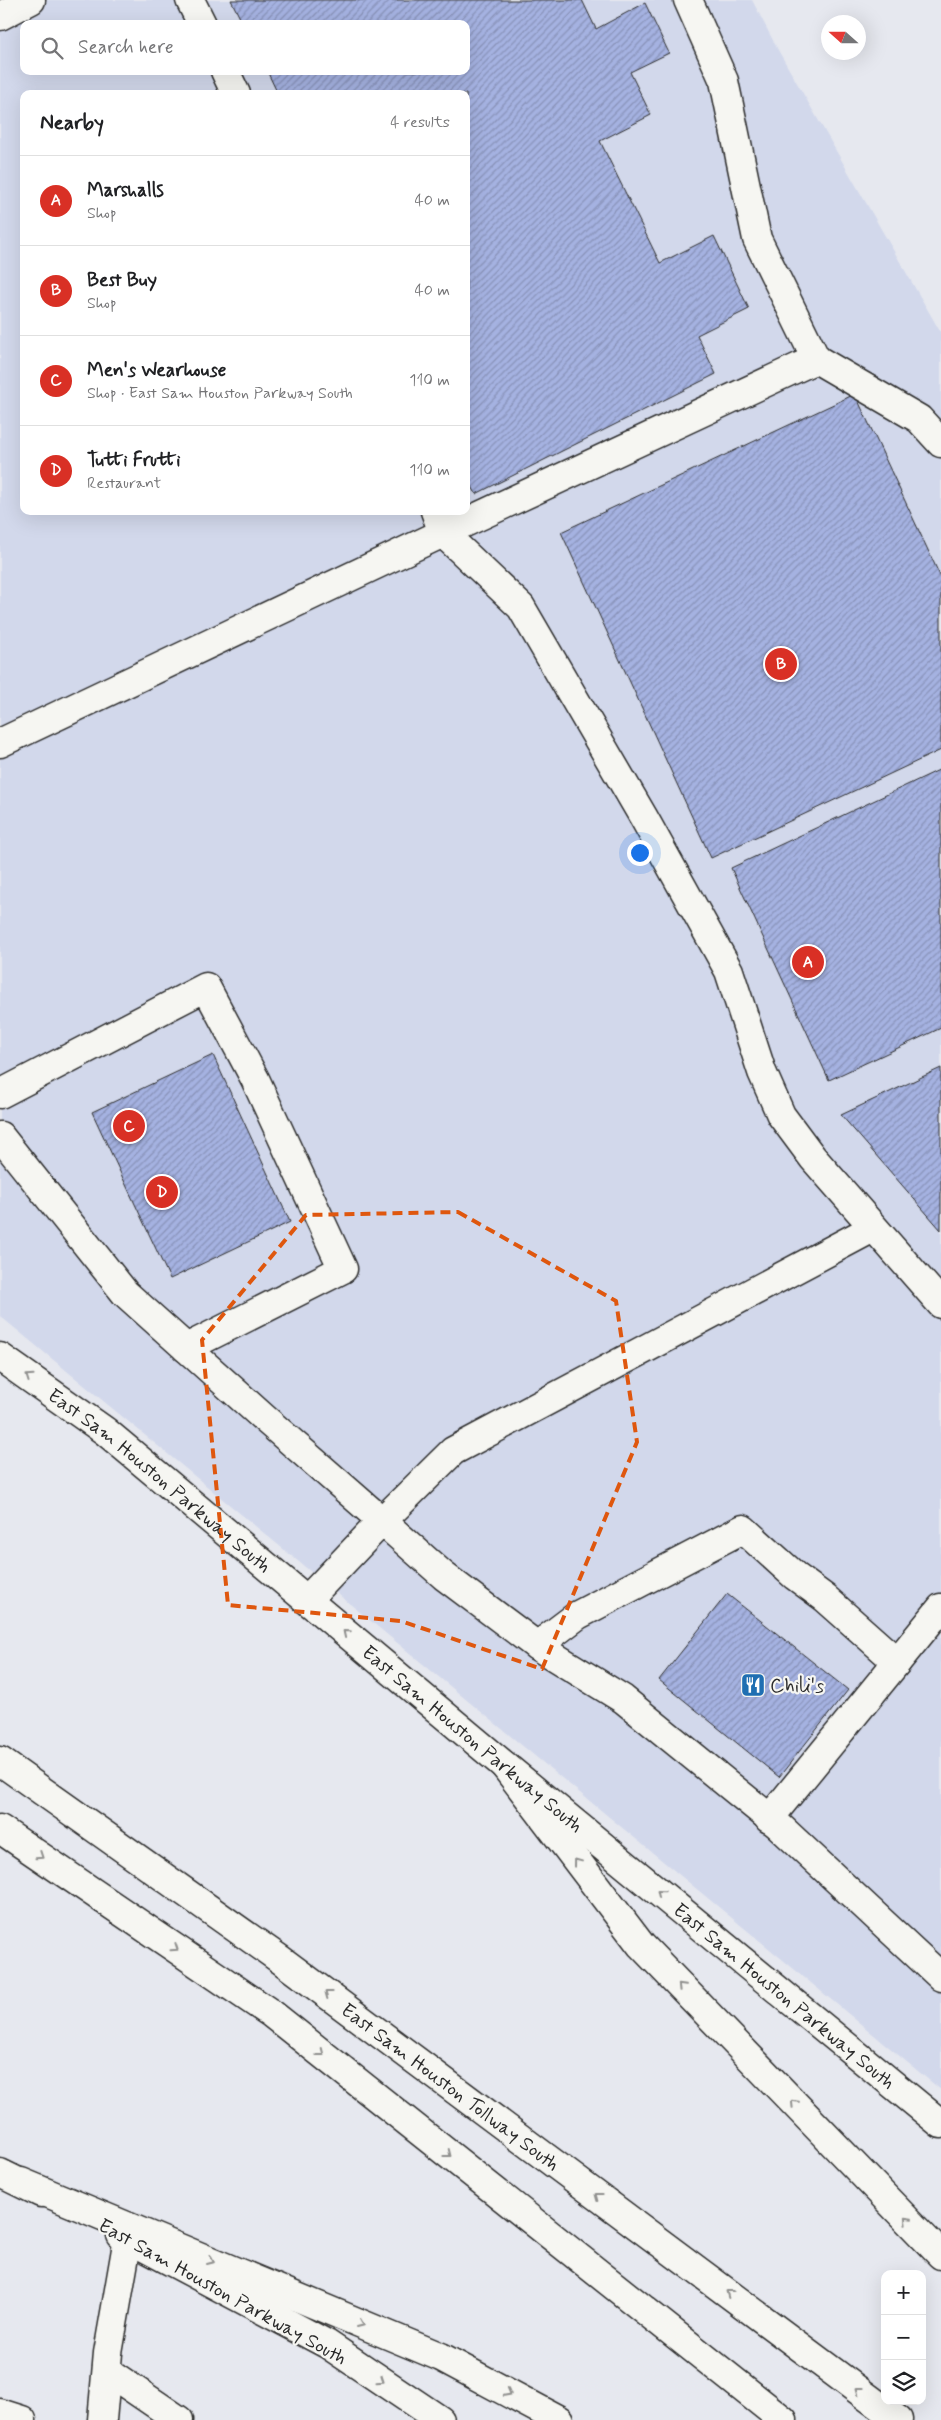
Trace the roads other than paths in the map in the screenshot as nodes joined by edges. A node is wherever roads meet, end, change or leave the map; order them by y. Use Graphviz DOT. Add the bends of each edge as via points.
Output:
graph roads {
  1 [pos="31,0"];
  2 [pos="190,0"];
  3 [pos="688,0"];
  4 [pos="0,16"];
  5 [pos="200,20"];
  6 [pos="227,75"];
  7 [pos="234,90"];
  8 [pos="816,359"];
  9 [pos="941,443"];
  10 [pos="470,509"];
  11 [pos="455,515"];
  12 [pos="439,522"];
  13 [pos="0,743"];
  14 [pos="0,1094"];
  15 [pos="0,1136"];
  16 [pos="873,1228"];
  17 [pos="941,1304"];
  18 [pos="186,1348"];
  19 [pos="0,1357"];
  20 [pos="382,1521"];
  21 [pos="307,1600"];
  22 [pos="941,1608"];
  23 [pos="537,1646"];
  24 [pos="897,1662"];
  25 [pos="0,1761"];
  26 [pos="504,1766"];
  27 [pos="770,1819"];
  28 [pos="0,1829"];
  29 [pos="941,1977"];
  30 [pos="941,2124"];
  31 [pos="10,2177"];
  32 [pos="128,2238"];
  33 [pos="941,2255"];
  34 [pos="107,2371"];
  35 [pos="0,2413"];
  36 [pos="22,2420"];
  37 [pos="102,2420"];
  38 [pos="179,2420"];
  39 [pos="440,2420"];
  40 [pos="559,2420"];
  41 [pos="783,2420"];
  42 [pos="898,2420"];
  1 -- 4 [label="main road"];
  2 -- 5 [label="main road"];
  3 -- 8 [label="main road" via="724,81 757,239"];
  6 -- 7 [label="main road"];
  8 -- 9 [label="main road" via="919,419"];
  8 -- 10 [label="main road"];
  11 -- 12 [label="main road"];
  12 -- 13 [label="main road"];
  12 -- 16 [label="main road" via="520,607 644,818 728,971 762,1072 782,1115 813,1158"];
  14 -- 18 [label="main road" via="206,987 254,1078 343,1269"];
  15 -- 18 [label="main road" via="125,1293"];
  16 -- 17 [label="main road"];
  16 -- 20 [label="main road" via="453,1451"];
  18 -- 20 [label="main road"];
  21 -- 19 [label="main road, East Sam Houston Parkway South, one-way" via="105,1431"];
  20 -- 21 [label="main road"];
  20 -- 23 [label="main road" via="444,1576"];
  26 -- 21 [label="main road, East Sam Houston Parkway South, one-way"];
  22 -- 24 [label="main road"];
  23 -- 24 [label="main road" via="578,1615 743,1529"];
  23 -- 27 [label="main road" via="623,1699"];
  24 -- 27 [label="main road"];
  42 -- 25 [label="main road, East Sam Houston Tollway South, one-way" via="289,1966"];
  30 -- 26 [label="main road, East Sam Houston Parkway South, one-way"];
  33 -- 26 [label="main road, one-way" via="641,1945"];
  27 -- 29 [label="main road"];
  28 -- 41 [label="main road, one-way" via="272,2014"];
  31 -- 32 [label="main road, East Sam Houston Parkway South"];
  31 -- 40 [label="main road, one-way" via="441,2357"];
  32 -- 34 [label="main road"];
  32 -- 39 [label="main road, East Sam Houston Parkway South, one-way" via="327,2344"];
  34 -- 37 [label="main road"];
  34 -- 38 [label="main road"];
  35 -- 36 [label="main road"];
}
